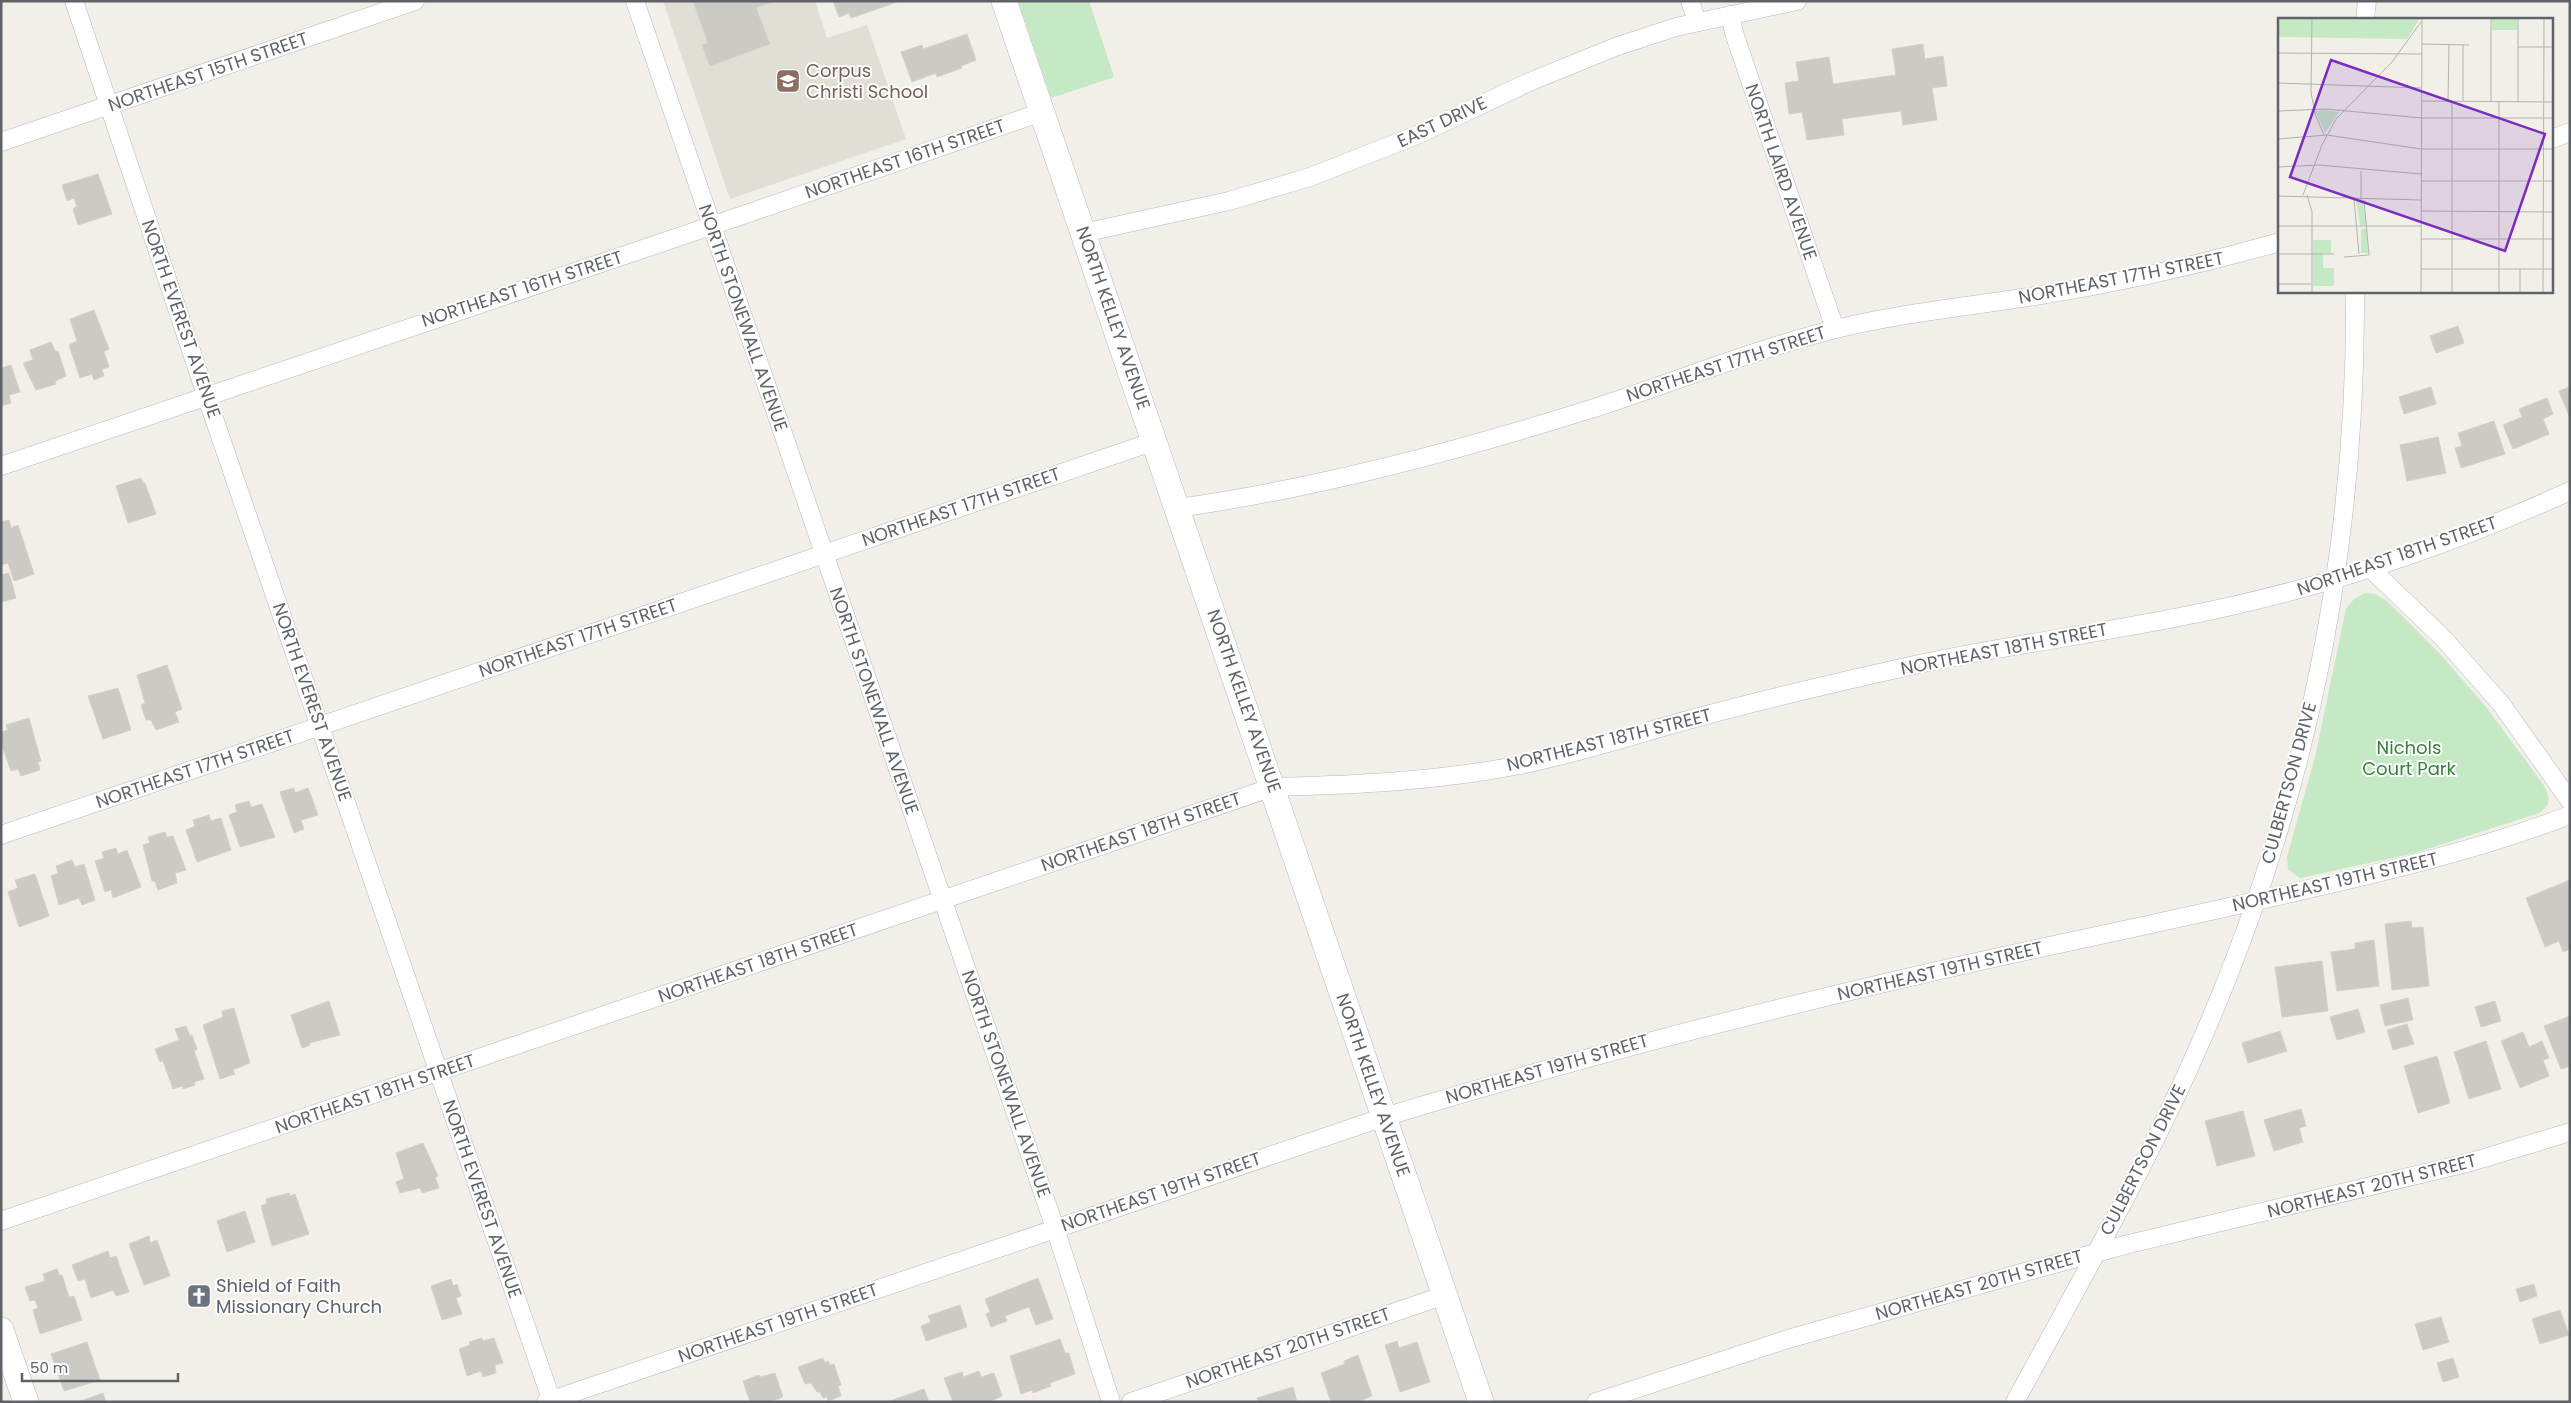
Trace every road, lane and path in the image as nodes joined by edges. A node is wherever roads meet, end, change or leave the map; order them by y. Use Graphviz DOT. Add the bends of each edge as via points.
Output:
graph roads {
  1 [pos="74,1"];
  2 [pos="415,1"];
  3 [pos="635,1"];
  4 [pos="1004,1"];
  5 [pos="1690,1"];
  6 [pos="1797,1"];
  7 [pos="2367,1"];
  8 [pos="1730,15"];
  9 [pos="2365,18"];
  10 [pos="1697,22"];
  11 [pos="109,106"];
  12 [pos="1042,112"];
  13 [pos="2570,132"];
  14 [pos="2554,138"];
  15 [pos="1,142"];
  16 [pos="711,226"];
  17 [pos="1083,233"];
  18 [pos="2278,243"];
  19 [pos="2355,292"];
  20 [pos="1835,329"];
  21 [pos="206,395"];
  22 [pos="1155,441"];
  23 [pos="1,466"];
  24 [pos="2570,491"];
  25 [pos="1178,508"];
  26 [pos="824,554"];
  27 [pos="2370,568"];
  28 [pos="2336,578"];
  29 [pos="320,726"];
  30 [pos="1273,787"];
  31 [pos="2570,802"];
  32 [pos="2570,815"];
  33 [pos="1,835"];
  34 [pos="942,900"];
  35 [pos="2255,901"];
  36 [pos="438,1073"];
  37 [pos="1384,1117"];
  38 [pos="2570,1132"];
  39 [pos="1,1221"];
  40 [pos="1055,1228"];
  41 [pos="2097,1252"];
  42 [pos="1445,1295"];
  43 [pos="1,1330"];
  44 [pos="1161,1397"];
  45 [pos="550,1401"];
  46 [pos="26,1402"];
  47 [pos="1112,1402"];
  48 [pos="1131,1402"];
  49 [pos="1481,1402"];
  50 [pos="1596,1402"];
  51 [pos="2015,1402"];
  1 -- 11 [label="street, NORTH EVEREST AVENUE"];
  2 -- 11 [label="street, NORTHEAST 15TH STREET"];
  3 -- 16 [label="street, NORTH STONEWALL AVENUE"];
  4 -- 12 [label="street, NORTH KELLEY AVENUE"];
  5 -- 10 [label="street"];
  6 -- 8 [label="street, EAST DRIVE"];
  7 -- 9 [label="street"];
  8 -- 10 [label="street, EAST DRIVE"];
  8 -- 20 [label="street, NORTH LAIRD AVENUE"];
  10 -- 17 [label="street, EAST DRIVE" via="1652,34 1575,62 1417,135 1310,178 1229,201"];
  11 -- 15 [label="street, NORTHEAST 15TH STREET"];
  11 -- 21 [label="street, NORTH EVEREST AVENUE"];
  12 -- 16 [label="street, NORTHEAST 16TH STREET"];
  12 -- 17 [label="street, NORTH KELLEY AVENUE"];
  13 -- 14 [label="street"];
  16 -- 21 [label="street, NORTHEAST 16TH STREET"];
  16 -- 26 [label="street, NORTH STONEWALL AVENUE"];
  17 -- 22 [label="street, NORTH KELLEY AVENUE"];
  18 -- 20 [label="street, NORTHEAST 17TH STREET" via="2168,272 2112,283 1893,316"];
  19 -- 28 [label="street, CULBERTSON DRIVE" via="2350,457"];
  20 -- 25 [label="street, NORTHEAST 17TH STREET" via="1748,354 1582,412 1414,462 1275,492"];
  21 -- 23 [label="street, NORTHEAST 16TH STREET"];
  21 -- 29 [label="street, NORTH EVEREST AVENUE"];
  22 -- 25 [label="street, NORTH KELLEY AVENUE"];
  22 -- 26 [label="street, NORTHEAST 17TH STREET"];
  24 -- 27 [label="street, NORTHEAST 18TH STREET" via="2501,521"];
  25 -- 30 [label="street, NORTH KELLEY AVENUE"];
  26 -- 29 [label="street, NORTHEAST 17TH STREET"];
  26 -- 34 [label="street, NORTH STONEWALL AVENUE"];
  27 -- 28 [label="street, NORTHEAST 18TH STREET"];
  27 -- 31 [label="street" via="2443,638 2502,705"];
  28 -- 30 [label="street, NORTHEAST 18TH STREET" via="2218,609 1959,656 1826,685 1518,765 1446,776"];
  28 -- 35 [label="street, CULBERTSON DRIVE" via="2306,729 2277,836"];
  29 -- 33 [label="street, NORTHEAST 17TH STREET"];
  29 -- 36 [label="street, NORTH EVEREST AVENUE"];
  30 -- 34 [label="street, NORTHEAST 18TH STREET"];
  30 -- 37 [label="street, NORTH KELLEY AVENUE"];
  32 -- 35 [label="street, NORTHEAST 19TH STREET" via="2440,858"];
  34 -- 36 [label="street, NORTHEAST 18TH STREET"];
  34 -- 40 [label="street, NORTH STONEWALL AVENUE"];
  35 -- 37 [label="street, NORTHEAST 19TH STREET" via="1850,991 1662,1037"];
  35 -- 41 [label="street, CULBERTSON DRIVE" via="2190,1068"];
  36 -- 39 [label="street, NORTHEAST 18TH STREET"];
  36 -- 45 [label="street, NORTH EVEREST AVENUE"];
  37 -- 40 [label="street, NORTHEAST 19TH STREET"];
  37 -- 42 [label="street, NORTH KELLEY AVENUE"];
  38 -- 41 [label="street, NORTHEAST 20TH STREET" via="2452,1166"];
  40 -- 45 [label="street, NORTHEAST 19TH STREET"];
  40 -- 47 [label="street, NORTH STONEWALL AVENUE"];
  41 -- 50 [label="street, NORTHEAST 20TH STREET" via="1788,1340"];
  41 -- 51 [label="street, CULBERTSON DRIVE"];
  42 -- 44 [label="street, NORTHEAST 20TH STREET"];
  42 -- 49 [label="street, NORTH KELLEY AVENUE"];
  43 -- 46 [label="street"];
  44 -- 48 [label="street, NORTHEAST 20TH STREET"];
}
